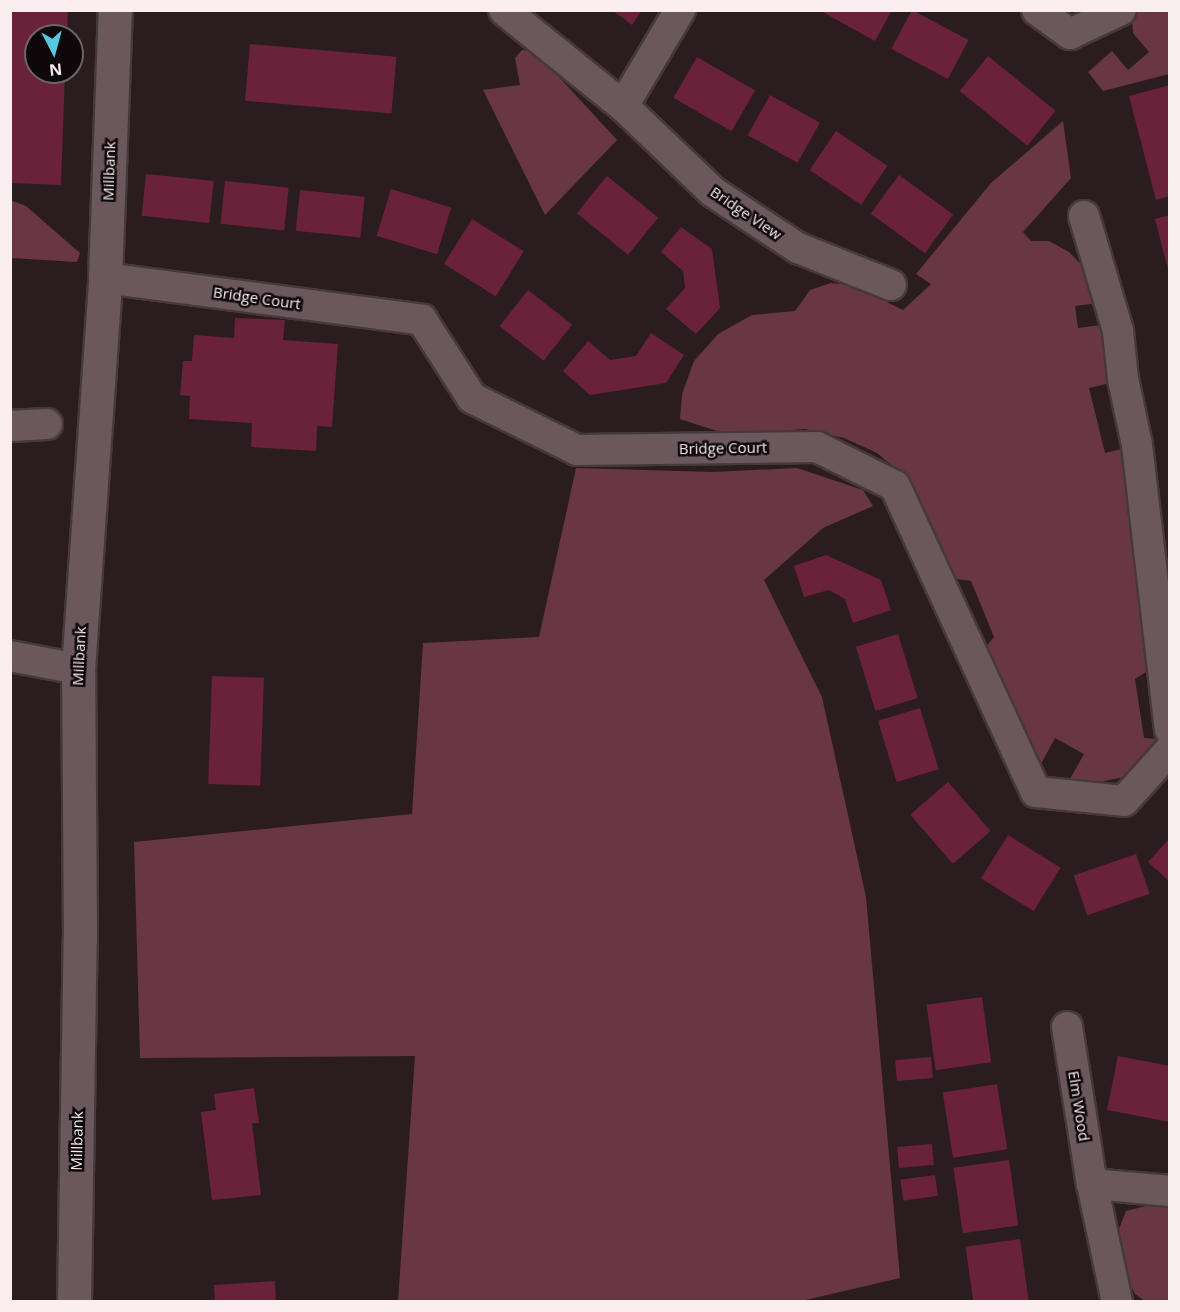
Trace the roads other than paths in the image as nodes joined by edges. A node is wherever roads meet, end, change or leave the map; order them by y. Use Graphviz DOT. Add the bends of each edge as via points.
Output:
graph roads {
  1 [pos="115,10"];
  2 [pos="504,10"];
  3 [pos="680,10"];
  4 [pos="1037,10"];
  5 [pos="1121,10"];
  6 [pos="623,106"];
  7 [pos="1084,216"];
  8 [pos="105,278"];
  9 [pos="891,285"];
  10 [pos="47,424"];
  11 [pos="10,426"];
  12 [pos="10,656"];
  13 [pos="78,669"];
  14 [pos="1170,730"];
  15 [pos="1170,750"];
  16 [pos="1067,1028"];
  17 [pos="1092,1184"];
  18 [pos="1170,1191"];
  19 [pos="74,1302"];
  20 [pos="1117,1302"];
  1 -- 8 [label="street, Millbank"];
  2 -- 6 [label="street, Bridge View"];
  3 -- 6 [label="street"];
  4 -- 5 [label="street" via="1070,34"];
  6 -- 9 [label="street, Bridge View" via="713,192 798,248"];
  7 -- 14 [label="street" via="1118,331 1137,445"];
  8 -- 13 [label="street, Millbank"];
  8 -- 15 [label="street, Bridge Court" via="422,320 472,398 577,450 817,447 895,486 1036,792 1124,801"];
  10 -- 11 [label="street"];
  12 -- 13 [label="street"];
  13 -- 19 [label="street, Millbank" via="81,939"];
  16 -- 17 [label="street, Elm Wood"];
  17 -- 18 [label="street"];
  17 -- 20 [label="street, Elm Wood"];
}
